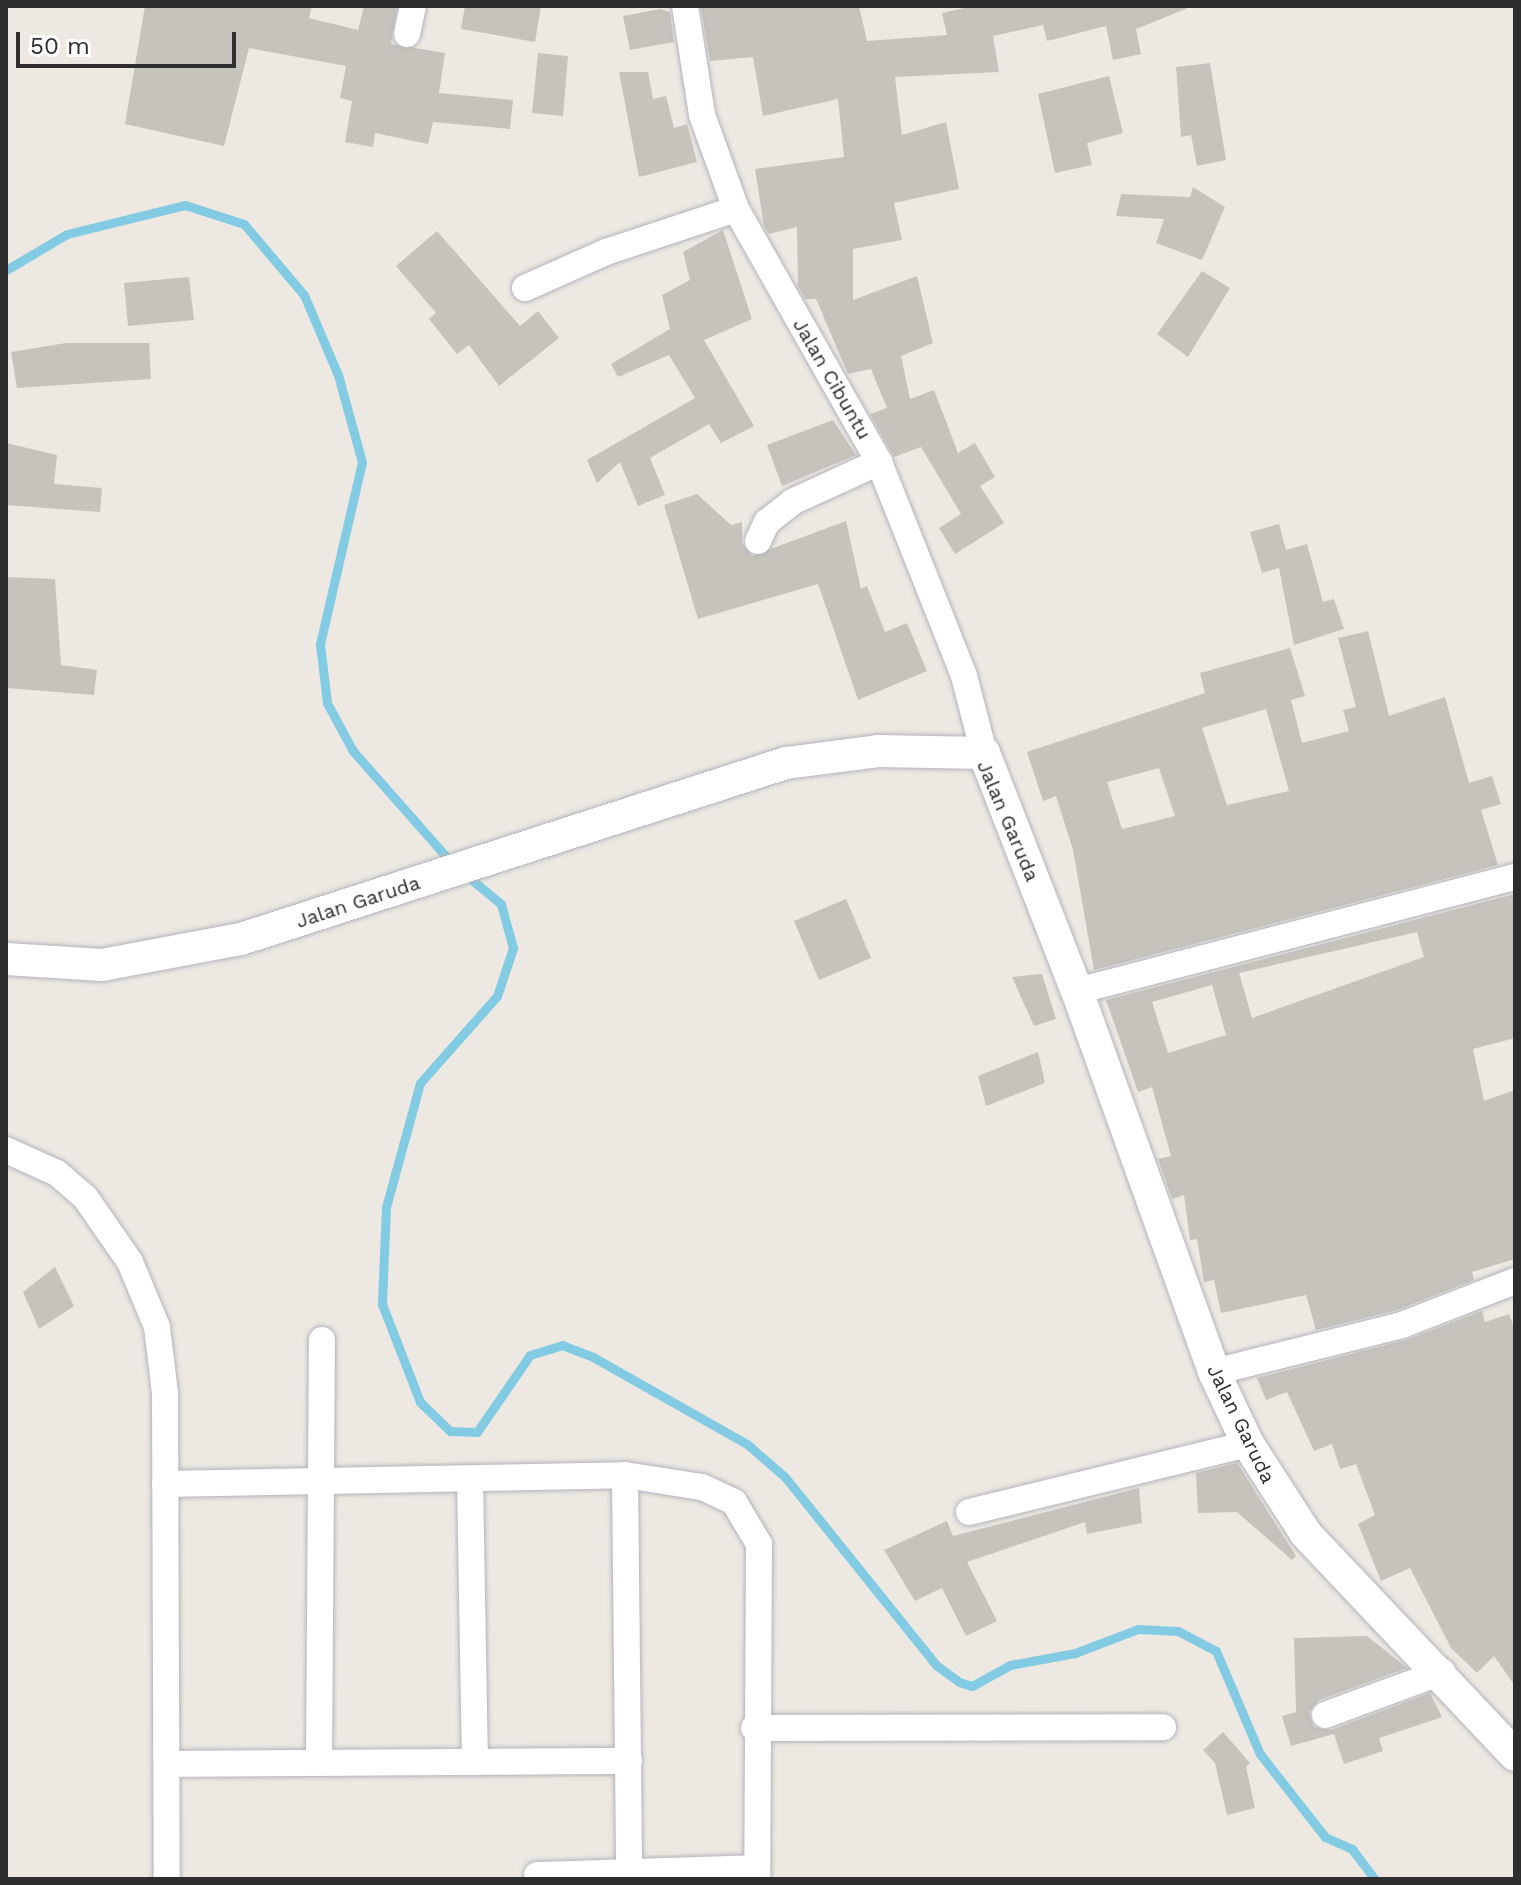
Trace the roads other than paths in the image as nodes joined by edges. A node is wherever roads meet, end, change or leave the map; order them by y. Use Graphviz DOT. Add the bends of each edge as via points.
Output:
graph roads {
  1 [pos="413,6"];
  2 [pos="685,6"];
  3 [pos="407,34"];
  4 [pos="736,209"];
  5 [pos="525,288"];
  6 [pos="879,462"];
  7 [pos="758,541"];
  8 [pos="984,753"];
  9 [pos="1515,877"];
  10 [pos="6,959"];
  11 [pos="1077,991"];
  12 [pos="6,1150"];
  13 [pos="1515,1281"];
  14 [pos="322,1340"];
  15 [pos="1214,1372"];
  16 [pos="1248,1444"];
  17 [pos="625,1475"];
  18 [pos="470,1479"];
  19 [pos="321,1480"];
  20 [pos="165,1484"];
  21 [pos="969,1512"];
  22 [pos="1442,1672"];
  23 [pos="1325,1715"];
  24 [pos="1163,1727"];
  25 [pos="754,1728"];
  26 [pos="1515,1755"];
  27 [pos="629,1761"];
  28 [pos="475,1762"];
  29 [pos="319,1763"];
  30 [pos="167,1764"];
  31 [pos="629,1872"];
  32 [pos="757,1874"];
  33 [pos="537,1875"];
  34 [pos="167,1879"];
  1 -- 3 [label="street"];
  2 -- 4 [label="street, Jalan Cibuntu" via="702,115"];
  4 -- 5 [label="street" via="606,252"];
  4 -- 6 [label="street, Jalan Cibuntu"];
  6 -- 7 [label="street" via="794,501 767,522"];
  6 -- 8 [label="street, Jalan Cibuntu" via="964,676"];
  8 -- 10 [label="street, Jalan Garuda" via="878,751 786,763 241,939 102,965"];
  8 -- 11 [label="street, Jalan Garuda"];
  9 -- 11 [label="street"];
  11 -- 15 [label="street, Jalan Garuda"];
  12 -- 20 [label="street" via="57,1173 85,1197 147,1296 165,1393"];
  13 -- 15 [label="street" via="1402,1325"];
  14 -- 19 [label="street"];
  15 -- 16 [label="street, Jalan Garuda"];
  16 -- 21 [label="street"];
  16 -- 22 [label="street, Jalan Garuda" via="1306,1534"];
  17 -- 18 [label="street"];
  17 -- 25 [label="street" via="702,1487 734,1502 752,1523 759,1544"];
  17 -- 27 [label="street"];
  18 -- 19 [label="street"];
  18 -- 28 [label="street"];
  19 -- 20 [label="street"];
  19 -- 29 [label="street"];
  20 -- 30 [label="street"];
  22 -- 23 [label="street"];
  22 -- 26 [label="street, Jalan Garuda"];
  24 -- 25 [label="street"];
  25 -- 32 [label="street"];
  27 -- 28 [label="street"];
  27 -- 31 [label="street"];
  28 -- 29 [label="street"];
  29 -- 30 [label="street"];
  30 -- 34 [label="street"];
  31 -- 32 [label="street"];
  31 -- 33 [label="street"];
}
